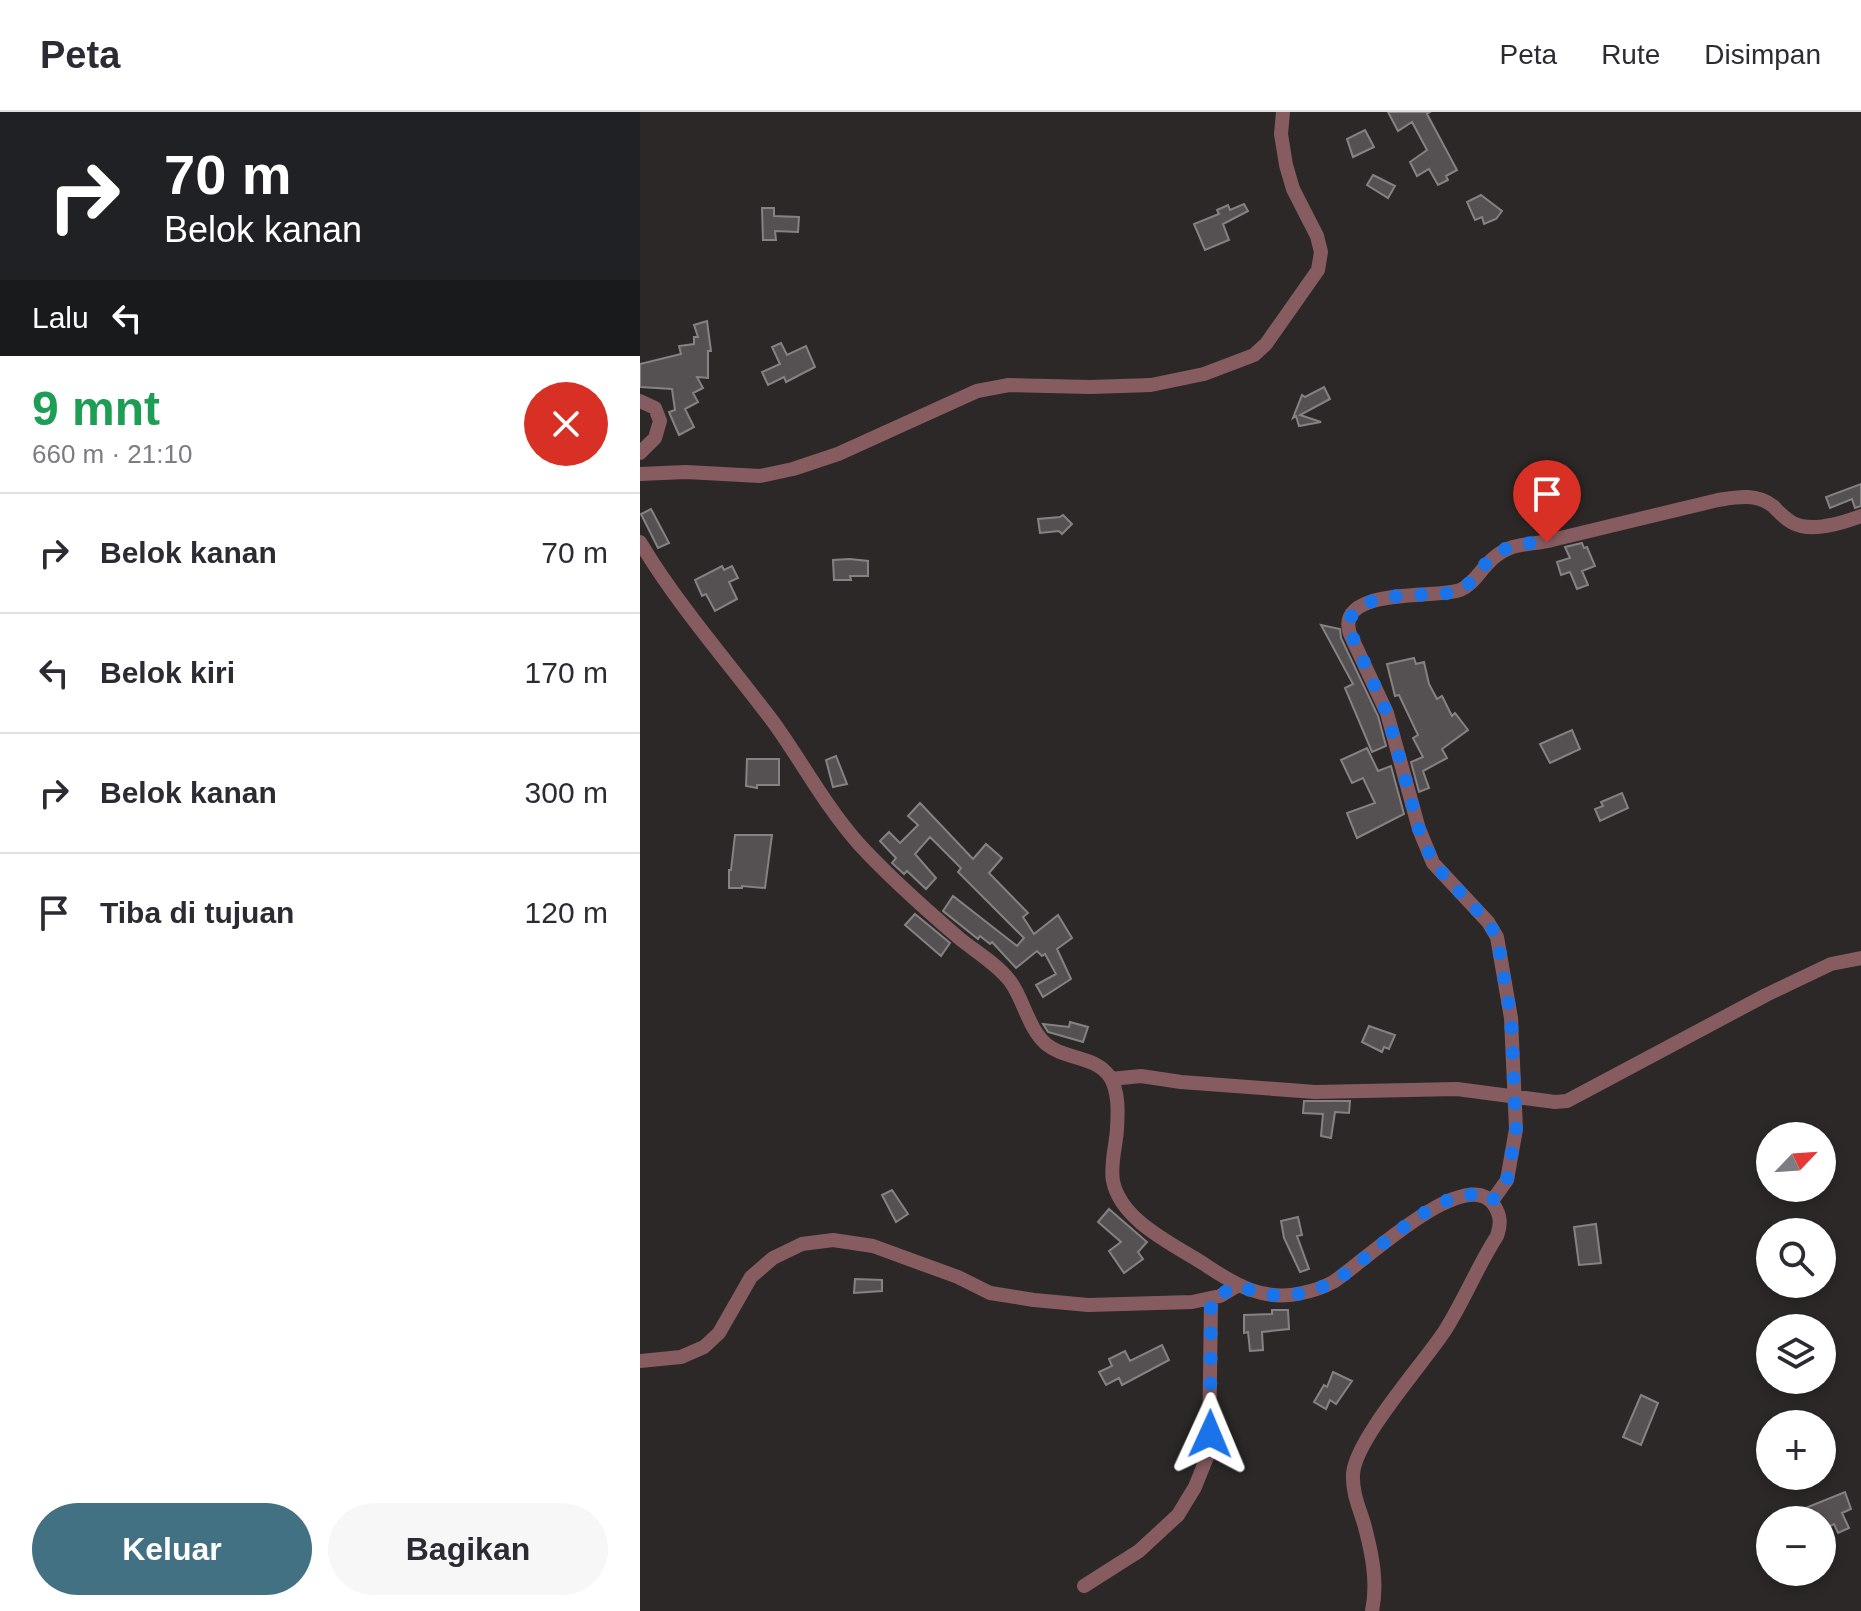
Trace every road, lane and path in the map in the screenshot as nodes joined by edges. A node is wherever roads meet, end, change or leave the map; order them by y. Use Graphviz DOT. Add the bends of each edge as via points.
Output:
graph roads {
  1 [pos="1283,112"];
  2 [pos="640,401"];
  3 [pos="640,453"];
  4 [pos="640,474"];
  5 [pos="1861,516"];
  6 [pos="640,542"];
  7 [pos="1861,958"];
  8 [pos="1111,1079"];
  9 [pos="1516,1098"];
  10 [pos="1492,1201"];
  11 [pos="1237,1286"];
  12 [pos="1211,1299"];
  13 [pos="640,1361"];
  14 [pos="1084,1586"];
  15 [pos="1372,1611"];
  1 -- 4 [label="street" via="1286,165 1321,252 1318,270 1254,355 1204,374 1151,385 1009,385 977,391 838,454 782,472"];
  2 -- 3 [label="street" via="655,408 660,421 655,438"];
  5 -- 9 [label="street" via="1810,527 1795,525 1758,499 1718,500 1513,547 1495,555 1463,589 1393,596 1361,607 1349,620 1350,634 1387,713 1426,848 1443,876 1497,937 1511,1018"];
  6 -- 8 [label="street" via="857,842 1010,981 1047,1044 1102,1068"];
  7 -- 9 [label="street" via="1831,964 1766,995 1567,1101"];
  8 -- 9 [label="street" via="1141,1076 1315,1092 1457,1089"];
  8 -- 11 [label="street" via="1118,1119 1113,1185 1126,1207 1144,1225"];
  9 -- 10 [label="street" via="1507,1180"];
  10 -- 11 [label="street" via="1468,1194 1439,1205 1331,1283 1303,1293 1270,1297"];
  10 -- 15 [label="street" via="1501,1220 1497,1236 1445,1330 1356,1459 1355,1502 1375,1581"];
  11 -- 12 [label="street"];
  12 -- 13 [label="street" via="1088,1305 1034,1300 990,1293 873,1246 833,1240 802,1244 773,1258 751,1277 719,1333 704,1347 681,1357"];
  12 -- 14 [label="street" via="1209,1452 1195,1487 1178,1515 1139,1551"];
}
